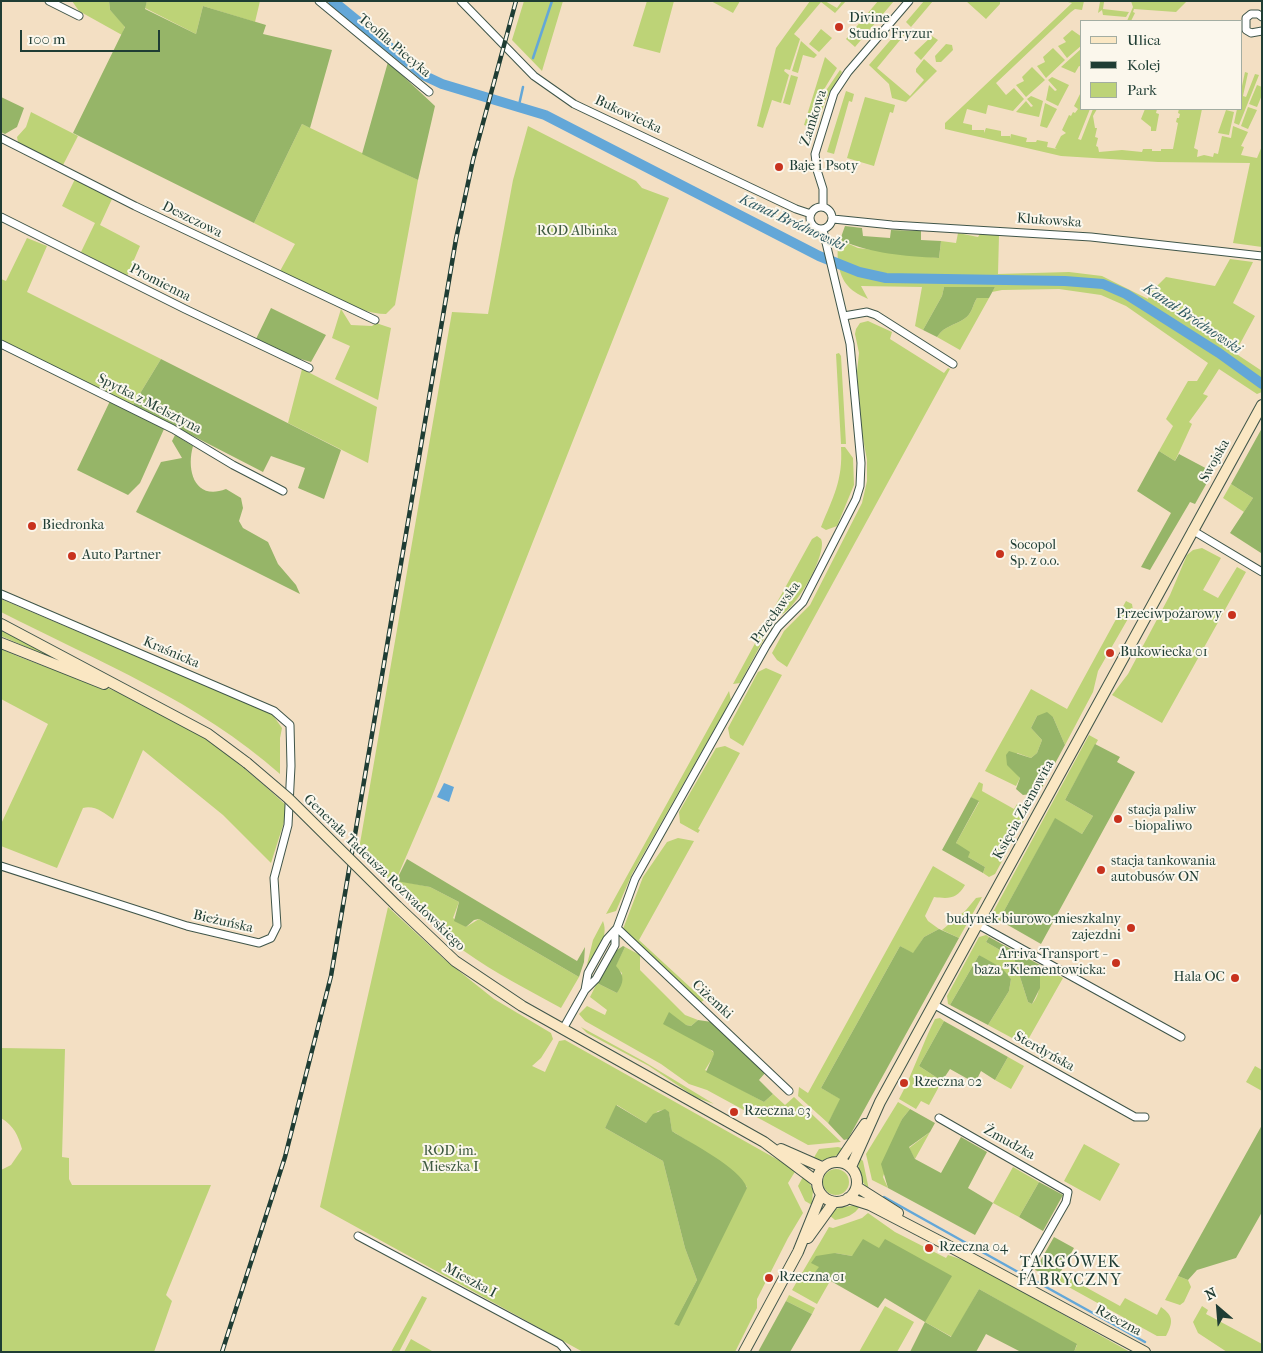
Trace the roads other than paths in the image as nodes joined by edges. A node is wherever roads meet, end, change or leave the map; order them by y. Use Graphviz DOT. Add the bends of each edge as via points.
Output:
graph roads {
  1 [pos="49,1"];
  2 [pos="319,1"];
  3 [pos="461,1"];
  4 [pos="909,1"];
  5 [pos="79,16"];
  6 [pos="1262,17"];
  7 [pos="1262,30"];
  8 [pos="429,92"];
  9 [pos="1,138"];
  10 [pos="823,207"];
  11 [pos="811,214"];
  12 [pos="1,217"];
  13 [pos="833,219"];
  14 [pos="823,230"];
  15 [pos="1262,256"];
  16 [pos="844,316"];
  17 [pos="375,320"];
  18 [pos="1,344"];
  19 [pos="953,364"];
  20 [pos="309,368"];
  21 [pos="1261,407"];
  22 [pos="283,490"];
  23 [pos="1192,530"];
  24 [pos="1262,572"];
  25 [pos="1,594"];
  26 [pos="1,624"];
  27 [pos="1,643"];
  28 [pos="150,702"];
  29 [pos="291,766"];
  30 [pos="1,866"];
  31 [pos="977,924"];
  32 [pos="616,930"];
  33 [pos="933,1004"];
  34 [pos="563,1029"];
  35 [pos="1181,1037"];
  36 [pos="789,1091"];
  37 [pos="880,1102"];
  38 [pos="939,1118"];
  39 [pos="1145,1118"];
  40 [pos="764,1142"];
  41 [pos="840,1162"];
  42 [pos="851,1167"];
  43 [pos="822,1168"];
  44 [pos="816,1181"];
  45 [pos="857,1187"];
  46 [pos="821,1195"];
  47 [pos="848,1198"];
  48 [pos="834,1202"];
  49 [pos="358,1236"];
  50 [pos="946,1244"];
  51 [pos="798,1252"];
  52 [pos="1019,1284"];
  53 [pos="567,1352"];
  54 [pos="744,1352"];
  55 [pos="1145,1352"];
  1 -- 5 [label="street"];
  2 -- 8 [label="street, Teofila Piecyka"];
  3 -- 11 [label="street, Bukowiecka" via="534,76 574,104"];
  4 -- 10 [label="street, Zamkowa" via="834,93 815,154 816,170 823,189"];
  6 -- 7 [label="street" via="1251,14 1244,24 1251,33"];
  9 -- 17 [label="street, Deszczowa" via="135,206"];
  10 -- 11 [label="street" via="816,208"];
  10 -- 13 [label="street" via="830,211"];
  11 -- 14 [label="street" via="812,225"];
  12 -- 20 [label="street, Promienna"];
  13 -- 14 [label="street"];
  13 -- 15 [label="street, Klukowska" via="1091,237"];
  14 -- 16 [label="street"];
  16 -- 19 [label="street" via="866,312 876,315"];
  16 -- 32 [label="street, Przecławska" via="850,346 860,463 860,486 856,499 803,602 769,640 635,879"];
  18 -- 22 [label="street, Spytka z Melsztyna" via="173,429"];
  21 -- 23 [label="street, Swojska"];
  23 -- 24 [label="street"];
  23 -- 31 [label="street, Księcia Ziemowita"];
  25 -- 29 [label="street, Kraśnicka" via="274,711 290,725"];
  26 -- 28 [label="street, Generała Tadeusza Rozwadowskiego"];
  27 -- 28 [label="street, Generała Tadeusza Rozwadowskiego"];
  28 -- 34 [label="street, Generała Tadeusza Rozwadowskiego, bridge" via="208,734 248,763 455,961"];
  29 -- 30 [label="street, Bieżuńska" via="288,825 274,878 277,926 266,942 187,926"];
  31 -- 33 [label="street, Księcia Ziemowita"];
  31 -- 35 [label="street"];
  32 -- 34 [label="street, Przecławska" via="607,939 588,973 585,990"];
  32 -- 36 [label="street, Ciżemki"];
  33 -- 37 [label="street, Księcia Ziemowita"];
  33 -- 39 [label="street, Sterdyńska" via="1135,1117"];
  34 -- 40 [label="street, Generała Tadeusza Rozwadowskiego"];
  37 -- 41 [label="street, Księcia Ziemowita"];
  37 -- 42 [label="street, Księcia Ziemowita"];
  38 -- 52 [label="street, Żmudzka" via="1066,1189 1069,1195"];
  40 -- 43 [label="street, Generała Tadeusza Rozwadowskiego"];
  40 -- 44 [label="street, Generała Tadeusza Rozwadowskiego"];
  41 -- 42 [label="street"];
  41 -- 43 [label="street" via="831,1162"];
  42 -- 45 [label="street"];
  43 -- 44 [label="street"];
  44 -- 46 [label="street"];
  45 -- 47 [label="street"];
  45 -- 50 [label="street, Rzeczna"];
  46 -- 48 [label="street"];
  46 -- 51 [label="street"];
  47 -- 48 [label="street"];
  47 -- 50 [label="street, Rzeczna" via="870,1205"];
  48 -- 51 [label="street"];
  49 -- 53 [label="street, Mieszka I" via="560,1344"];
  50 -- 52 [label="street, Rzeczna"];
  51 -- 54 [label="street"];
  52 -- 55 [label="street, Rzeczna"];
}
